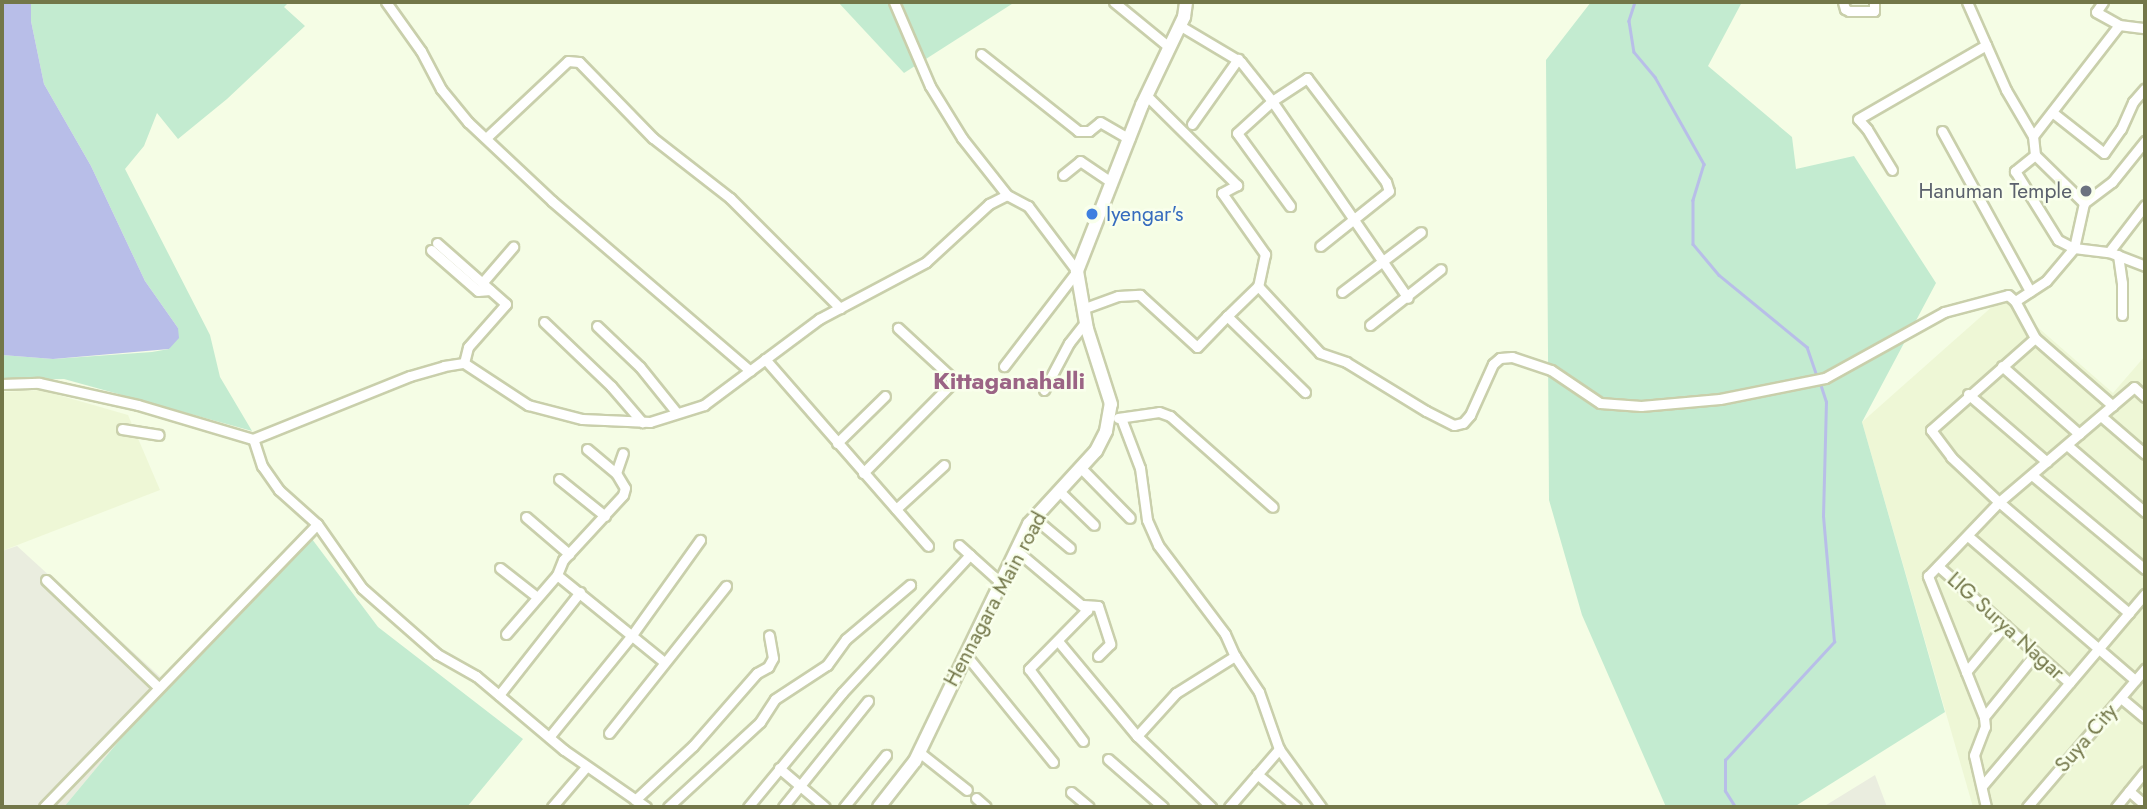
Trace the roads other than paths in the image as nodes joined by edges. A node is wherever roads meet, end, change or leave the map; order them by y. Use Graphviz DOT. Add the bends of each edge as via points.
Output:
graph roads {
  1 [pos="386,2"];
  2 [pos="894,2"];
  3 [pos="1114,2"];
  4 [pos="1186,2"];
  5 [pos="1843,2"];
  6 [pos="1874,2"];
  7 [pos="1967,2"];
  8 [pos="2103,2"];
  9 [pos="1179,25"];
  10 [pos="2119,26"];
  11 [pos="2145,28"];
  12 [pos="1986,45"];
  13 [pos="1169,47"];
  14 [pos="981,54"];
  15 [pos="1238,59"];
  16 [pos="2145,88"];
  17 [pos="1147,96"];
  18 [pos="1272,101"];
  19 [pos="2052,112"];
  20 [pos="1192,124"];
  21 [pos="1942,131"];
  22 [pos="2033,135"];
  23 [pos="486,138"];
  24 [pos="1129,139"];
  25 [pos="2145,141"];
  26 [pos="2035,155"];
  27 [pos="1892,170"];
  28 [pos="1063,175"];
  29 [pos="1111,182"];
  30 [pos="1007,195"];
  31 [pos="2084,203"];
  32 [pos="2145,205"];
  33 [pos="1290,206"];
  34 [pos="1353,220"];
  35 [pos="1421,232"];
  36 [pos="433,246"];
  37 [pos="1320,246"];
  38 [pos="513,247"];
  39 [pos="2074,248"];
  40 [pos="2113,254"];
  41 [pos="1381,261"];
  42 [pos="2145,267"];
  43 [pos="1441,269"];
  44 [pos="1077,271"];
  45 [pos="1258,286"];
  46 [pos="486,287"];
  47 [pos="2030,291"];
  48 [pos="1342,292"];
  49 [pos="1408,298"];
  50 [pos="2015,301"];
  51 [pos="840,308"];
  52 [pos="1086,314"];
  53 [pos="2122,315"];
  54 [pos="1227,316"];
  55 [pos="544,322"];
  56 [pos="1370,325"];
  57 [pos="597,326"];
  58 [pos="898,328"];
  59 [pos="2035,338"];
  60 [pos="765,359"];
  61 [pos="464,363"];
  62 [pos="1003,366"];
  63 [pos="2002,366"];
  64 [pos="750,371"];
  65 [pos="2,384"];
  66 [pos="1044,390"];
  67 [pos="1306,392"];
  68 [pos="1968,394"];
  69 [pos="885,396"];
  70 [pos="2145,397"];
  71 [pos="2113,405"];
  72 [pos="677,413"];
  73 [pos="2101,416"];
  74 [pos="1115,418"];
  75 [pos="642,422"];
  76 [pos="122,429"];
  77 [pos="2079,434"];
  78 [pos="159,435"];
  79 [pos="253,439"];
  80 [pos="837,443"];
  81 [pos="2067,445"];
  82 [pos="587,449"];
  83 [pos="622,453"];
  84 [pos="2145,454"];
  85 [pos="2047,462"];
  86 [pos="944,465"];
  87 [pos="1080,467"];
  88 [pos="616,472"];
  89 [pos="863,473"];
  90 [pos="2032,475"];
  91 [pos="559,479"];
  92 [pos="1058,490"];
  93 [pos="1999,502"];
  94 [pos="1273,507"];
  95 [pos="896,509"];
  96 [pos="2145,512"];
  97 [pos="604,516"];
  98 [pos="526,517"];
  99 [pos="1034,517"];
  100 [pos="1130,518"];
  101 [pos="317,524"];
  102 [pos="1094,525"];
  103 [pos="1968,536"];
  104 [pos="700,540"];
  105 [pos="959,544"];
  106 [pos="928,547"];
  107 [pos="1069,548"];
  108 [pos="1017,551"];
  109 [pos="569,554"];
  110 [pos="970,555"];
  111 [pos="1938,566"];
  112 [pos="500,568"];
  113 [pos="2145,569"];
  114 [pos="557,575"];
  115 [pos="46,580"];
  116 [pos="1000,582"];
  117 [pos="911,585"];
  118 [pos="726,586"];
  119 [pos="580,592"];
  120 [pos="2145,594"];
  121 [pos="537,597"];
  122 [pos="1083,605"];
  123 [pos="2129,614"];
  124 [pos="2005,625"];
  125 [pos="506,634"];
  126 [pos="632,635"];
  127 [pos="768,635"];
  128 [pos="1058,641"];
  129 [pos="2099,649"];
  130 [pos="2036,653"];
  131 [pos="966,655"];
  132 [pos="1098,656"];
  133 [pos="1235,656"];
  134 [pos="664,663"];
  135 [pos="2145,669"];
  136 [pos="1966,672"];
  137 [pos="2136,680"];
  138 [pos="2070,683"];
  139 [pos="158,687"];
  140 [pos="499,695"];
  141 [pos="2121,698"];
  142 [pos="868,701"];
  143 [pos="1984,717"];
  144 [pos="2145,718"];
  145 [pos="609,733"];
  146 [pos="550,736"];
  147 [pos="1137,736"];
  148 [pos="1083,741"];
  149 [pos="1279,748"];
  150 [pos="919,752"];
  151 [pos="886,755"];
  152 [pos="1108,760"];
  153 [pos="1053,762"];
  154 [pos="586,767"];
  155 [pos="779,768"];
  156 [pos="2145,771"];
  157 [pos="1257,774"];
  158 [pos="800,786"];
  159 [pos="1982,786"];
  160 [pos="967,790"];
  161 [pos="2129,791"];
  162 [pos="1071,792"];
  163 [pos="976,798"];
  164 [pos="635,800"];
  165 [pos="2145,805"];
  166 [pos="44,807"];
  167 [pos="552,807"];
  168 [pos="646,807"];
  169 [pos="668,807"];
  170 [pos="748,807"];
  171 [pos="783,807"];
  172 [pos="825,807"];
  173 [pos="844,807"];
  174 [pos="879,807"];
  175 [pos="986,807"];
  176 [pos="1088,807"];
  177 [pos="1163,807"];
  178 [pos="1211,807"];
  179 [pos="1229,807"];
  180 [pos="1296,807"];
  181 [pos="1321,807"];
  182 [pos="1986,807"];
  183 [pos="2027,807"];
  184 [pos="2116,807"];
  1 -- 23 [label="street" via="421,51 440,89"];
  2 -- 30 [label="street" via="930,86 962,138"];
  3 -- 13 [label="street"];
  4 -- 9 [label="street"];
  5 -- 6 [label="street" via="1849,11 1874,12"];
  7 -- 12 [label="street"];
  8 -- 10 [label="street" via="2096,12"];
  9 -- 13 [label="street"];
  9 -- 15 [label="street"];
  10 -- 11 [label="street"];
  10 -- 19 [label="street"];
  12 -- 22 [label="street"];
  12 -- 27 [label="street" via="1858,119"];
  13 -- 17 [label="street"];
  14 -- 24 [label="street" via="1078,131 1088,131 1100,121"];
  15 -- 18 [label="street"];
  15 -- 20 [label="street"];
  16 -- 19 [label="street" via="2104,153"];
  17 -- 24 [label="street"];
  17 -- 45 [label="street" via="1237,185 1222,193 1265,254"];
  18 -- 33 [label="street" via="1237,133"];
  18 -- 34 [label="street"];
  18 -- 34 [label="street" via="1307,78 1385,182 1389,191"];
  19 -- 22 [label="street"];
  21 -- 47 [label="street"];
  22 -- 26 [label="street"];
  23 -- 51 [label="street" via="568,61 579,62 653,138 730,198"];
  23 -- 64 [label="street" via="552,201"];
  24 -- 29 [label="street"];
  25 -- 31 [label="street" via="2112,182"];
  26 -- 31 [label="street"];
  26 -- 39 [label="street" via="2015,171 2058,240"];
  28 -- 29 [label="street" via="1080,161"];
  29 -- 44 [label="street"];
  30 -- 44 [label="street" via="1028,206"];
  30 -- 51 [label="street" via="989,204 926,262"];
  31 -- 39 [label="street"];
  32 -- 40 [label="street"];
  34 -- 37 [label="street"];
  34 -- 41 [label="street"];
  35 -- 41 [label="street"];
  36 -- 46 [label="street" via="478,291"];
  38 -- 46 [label="street"];
  39 -- 40 [label="street"];
  39 -- 47 [label="street" via="2046,281"];
  40 -- 42 [label="street"];
  40 -- 53 [label="street" via="2122,283"];
  41 -- 48 [label="street"];
  41 -- 49 [label="street"];
  43 -- 49 [label="street"];
  44 -- 52 [label="street, Hennagara Main road"];
  44 -- 62 [label="street"];
  45 -- 50 [label="street" via="1320,353 1346,362 1454,425 1470,415 1500,358 1512,357 1550,370 1600,403 1720,399 1825,378 1944,312 2008,295"];
  45 -- 54 [label="street"];
  46 -- 61 [label="street" via="506,304 468,347"];
  47 -- 50 [label="street"];
  49 -- 56 [label="street"];
  50 -- 59 [label="street"];
  51 -- 60 [label="street"];
  52 -- 54 [label="street" via="1118,296 1140,295 1197,347"];
  52 -- 66 [label="street"];
  52 -- 74 [label="street, Hennagara Main road"];
  54 -- 67 [label="street"];
  55 -- 75 [label="street"];
  57 -- 72 [label="street" via="640,367"];
  58 -- 89 [label="street" via="952,383"];
  59 -- 63 [label="street"];
  59 -- 71 [label="street"];
  60 -- 64 [label="street"];
  60 -- 80 [label="street"];
  61 -- 75 [label="street" via="528,405 582,419"];
  61 -- 79 [label="street" via="410,376"];
  63 -- 68 [label="street"];
  63 -- 77 [label="street"];
  64 -- 72 [label="street" via="704,405"];
  65 -- 79 [label="street" via="39,383 138,405"];
  68 -- 85 [label="street"];
  68 -- 93 [label="street" via="1931,430 1951,457"];
  69 -- 80 [label="street"];
  70 -- 71 [label="street, LIG Surya Nagar" via="2134,387"];
  71 -- 73 [label="street, LIG Surya Nagar"];
  72 -- 75 [label="street"];
  73 -- 77 [label="street, LIG Surya Nagar"];
  73 -- 84 [label="street"];
  74 -- 87 [label="street, Hennagara Main road" via="1096,451"];
  74 -- 94 [label="street" via="1159,412 1170,416"];
  74 -- 133 [label="street" via="1140,468 1147,520 1158,545 1225,634"];
  76 -- 78 [label="street"];
  77 -- 81 [label="street, LIG Surya Nagar"];
  79 -- 101 [label="street" via="262,466 279,490"];
  80 -- 89 [label="street"];
  81 -- 85 [label="street, LIG Surya Nagar"];
  81 -- 96 [label="street"];
  82 -- 88 [label="street"];
  83 -- 88 [label="street"];
  85 -- 90 [label="street, LIG Surya Nagar"];
  86 -- 95 [label="street"];
  87 -- 92 [label="street, Hennagara Main road"];
  87 -- 100 [label="street"];
  88 -- 97 [label="street" via="625,488"];
  89 -- 95 [label="street"];
  90 -- 93 [label="street, LIG Surya Nagar"];
  90 -- 113 [label="street"];
  91 -- 97 [label="street"];
  92 -- 99 [label="street, Hennagara Main road"];
  92 -- 102 [label="street"];
  93 -- 103 [label="street, LIG Surya Nagar"];
  93 -- 123 [label="street"];
  95 -- 106 [label="street"];
  97 -- 109 [label="street"];
  98 -- 109 [label="street"];
  99 -- 107 [label="street"];
  99 -- 108 [label="street, Hennagara Main road"];
  101 -- 139 [label="street"];
  101 -- 140 [label="street" via="362,588 437,654"];
  103 -- 111 [label="street, LIG Surya Nagar"];
  103 -- 129 [label="street"];
  104 -- 126 [label="street"];
  105 -- 110 [label="street"];
  108 -- 116 [label="street, Hennagara Main road"];
  108 -- 122 [label="street"];
  109 -- 114 [label="street"];
  110 -- 116 [label="street"];
  110 -- 155 [label="street"];
  111 -- 124 [label="street, LIG Surya Nagar"];
  111 -- 136 [label="street" via="1928,576 1929,582"];
  112 -- 121 [label="street"];
  114 -- 119 [label="street"];
  114 -- 121 [label="street"];
  115 -- 139 [label="street"];
  116 -- 131 [label="street, Hennagara Main road"];
  117 -- 169 [label="street" via="846,639 827,664 775,699 760,722"];
  118 -- 134 [label="street"];
  119 -- 126 [label="street"];
  119 -- 140 [label="street"];
  120 -- 123 [label="street, LIG Surya Nagar"];
  121 -- 125 [label="street"];
  122 -- 128 [label="street" via="1087,610"];
  122 -- 132 [label="street" via="1098,606 1110,644"];
  123 -- 129 [label="street, LIG Surya Nagar"];
  124 -- 130 [label="street, LIG Surya Nagar"];
  124 -- 136 [label="street"];
  126 -- 134 [label="street"];
  126 -- 146 [label="street"];
  127 -- 164 [label="street" via="773,658 768,667 757,673 693,746"];
  128 -- 147 [label="street"];
  128 -- 148 [label="street" via="1031,665 1030,672"];
  129 -- 137 [label="street"];
  129 -- 138 [label="street, LIG Surya Nagar"];
  130 -- 138 [label="street, LIG Surya Nagar"];
  130 -- 143 [label="street"];
  131 -- 150 [label="street, Hennagara Main road"];
  131 -- 153 [label="street"];
  133 -- 147 [label="street" via="1176,693"];
  133 -- 149 [label="street" via="1259,692"];
  134 -- 145 [label="street"];
  135 -- 137 [label="street, Suya City"];
  136 -- 143 [label="street"];
  137 -- 141 [label="street, Suya City"];
  138 -- 159 [label="street"];
  139 -- 166 [label="street"];
  140 -- 146 [label="street"];
  141 -- 144 [label="street"];
  141 -- 183 [label="street, Suya City"];
  142 -- 158 [label="street"];
  143 -- 159 [label="street" via="1975,755"];
  146 -- 154 [label="street"];
  147 -- 178 [label="street"];
  149 -- 157 [label="street"];
  149 -- 181 [label="street"];
  150 -- 160 [label="street"];
  150 -- 174 [label="street, Hennagara Main road"];
  151 -- 173 [label="street"];
  152 -- 177 [label="street"];
  154 -- 164 [label="street"];
  154 -- 167 [label="street"];
  155 -- 158 [label="street"];
  155 -- 170 [label="street"];
  156 -- 161 [label="street"];
  157 -- 179 [label="street"];
  157 -- 180 [label="street"];
  158 -- 171 [label="street"];
  158 -- 172 [label="street"];
  159 -- 182 [label="street"];
  161 -- 165 [label="street"];
  161 -- 184 [label="street"];
  162 -- 176 [label="street"];
  163 -- 175 [label="street"];
  164 -- 168 [label="street"];
}
